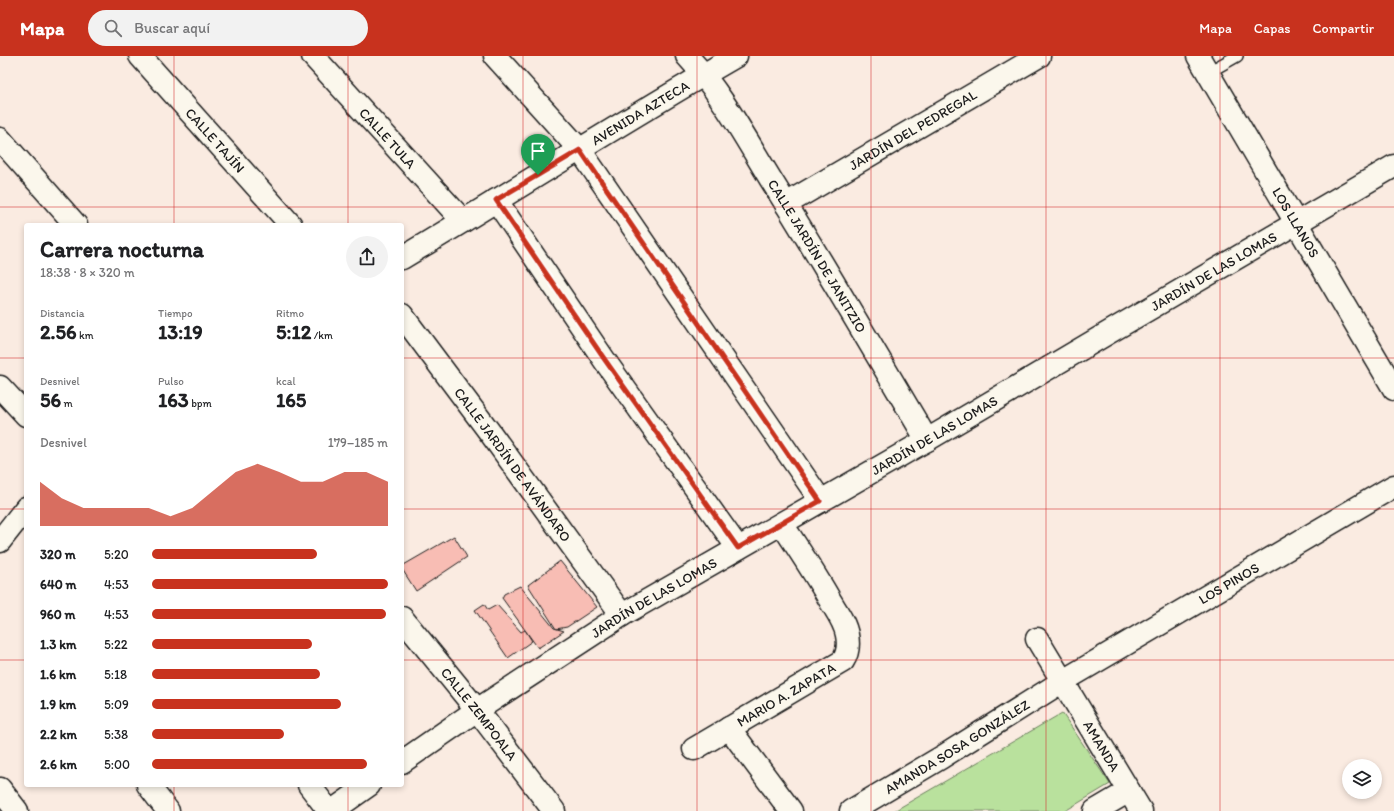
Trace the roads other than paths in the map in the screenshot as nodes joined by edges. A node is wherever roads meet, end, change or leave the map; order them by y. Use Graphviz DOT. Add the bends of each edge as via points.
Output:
graph roads {
  1 [pos="140,56"];
  2 [pos="313,56"];
  3 [pos="495,56"];
  4 [pos="687,56"];
  5 [pos="736,56"];
  6 [pos="1038,56"];
  7 [pos="1237,56"];
  8 [pos="1202,65"];
  9 [pos="704,74"];
  10 [pos="0,140"];
  11 [pos="580,150"];
  12 [pos="1394,166"];
  13 [pos="496,200"];
  14 [pos="786,204"];
  15 [pos="463,221"];
  16 [pos="74,223"];
  17 [pos="289,223"];
  18 [pos="1296,224"];
  19 [pos="404,257"];
  20 [pos="404,318"];
  21 [pos="0,387"];
  22 [pos="1394,389"];
  23 [pos="24,413"];
  24 [pos="927,440"];
  25 [pos="1394,486"];
  26 [pos="820,501"];
  27 [pos="24,511"];
  28 [pos="782,524"];
  29 [pos="0,541"];
  30 [pos="738,548"];
  31 [pos="622,615"];
  32 [pos="404,620"];
  33 [pos="1037,639"];
  34 [pos="1063,681"];
  35 [pos="477,710"];
  36 [pos="729,728"];
  37 [pos="694,749"];
  38 [pos="404,761"];
  39 [pos="150,787"];
  40 [pos="311,787"];
  41 [pos="366,787"];
  42 [pos="0,789"];
  43 [pos="1129,791"];
  44 [pos="17,811"];
  45 [pos="168,811"];
  46 [pos="329,811"];
  47 [pos="332,811"];
  48 [pos="554,811"];
  49 [pos="791,811"];
  50 [pos="851,811"];
  51 [pos="1095,811"];
  52 [pos="1141,811"];
  1 -- 17 [label="street, CALLE TAJÍN"];
  2 -- 15 [label="street, CALLE TULA"];
  3 -- 11 [label="street"];
  4 -- 9 [label="street, CALLE JARDÍN DE JANITZIO"];
  5 -- 9 [label="street, AVENIDA AZTECA"];
  6 -- 14 [label="street, JARDÍN DEL PEDREGAL"];
  7 -- 8 [label="lane"];
  8 -- 18 [label="street, LOS LLANOS"];
  9 -- 11 [label="street, AVENIDA AZTECA"];
  9 -- 14 [label="street, CALLE JARDÍN DE JANITZIO"];
  10 -- 16 [label="street"];
  11 -- 13 [label="street, AVENIDA AZTECA"];
  11 -- 26 [label="street"];
  12 -- 18 [label="street, JARDÍN DE LAS LOMAS"];
  13 -- 15 [label="street, AVENIDA AZTECA"];
  13 -- 30 [label="street"];
  14 -- 24 [label="street, CALLE JARDÍN DE JANITZIO"];
  15 -- 19 [label="street, AVENIDA AZTECA"];
  18 -- 22 [label="street, LOS LLANOS"];
  18 -- 24 [label="street, JARDÍN DE LAS LOMAS"];
  20 -- 31 [label="street, CALLE JARDÍN DE AVÁNDARO"];
  21 -- 23 [label="street"];
  24 -- 26 [label="street, JARDÍN DE LAS LOMAS"];
  25 -- 34 [label="street, LOS PINOS"];
  26 -- 28 [label="street, JARDÍN DE LAS LOMAS"];
  27 -- 29 [label="street"];
  28 -- 30 [label="street, JARDÍN DE LAS LOMAS"];
  28 -- 36 [label="street, MARIO A. ZAPATA" via="822,584 844,625 847,634 847,654 843,661"];
  30 -- 31 [label="street, JARDÍN DE LAS LOMAS"];
  31 -- 35 [label="street, JARDÍN DE LAS LOMAS"];
  32 -- 35 [label="street, CALLE ZEMPOALA"];
  33 -- 34 [label="street, AMANDA"];
  34 -- 43 [label="street, AMANDA"];
  34 -- 50 [label="street, AMANDA SOSA GONZÁLEZ"];
  35 -- 38 [label="street, JARDÍN DE LAS LOMAS"];
  35 -- 48 [label="street, CALLE ZEMPOALA"];
  36 -- 37 [label="street, MARIO A. ZAPATA"];
  36 -- 49 [label="street"];
  39 -- 45 [label="street"];
  40 -- 46 [label="street"];
  41 -- 47 [label="street"];
  42 -- 44 [label="street"];
  43 -- 51 [label="street"];
  43 -- 52 [label="street, AMANDA"];
}
